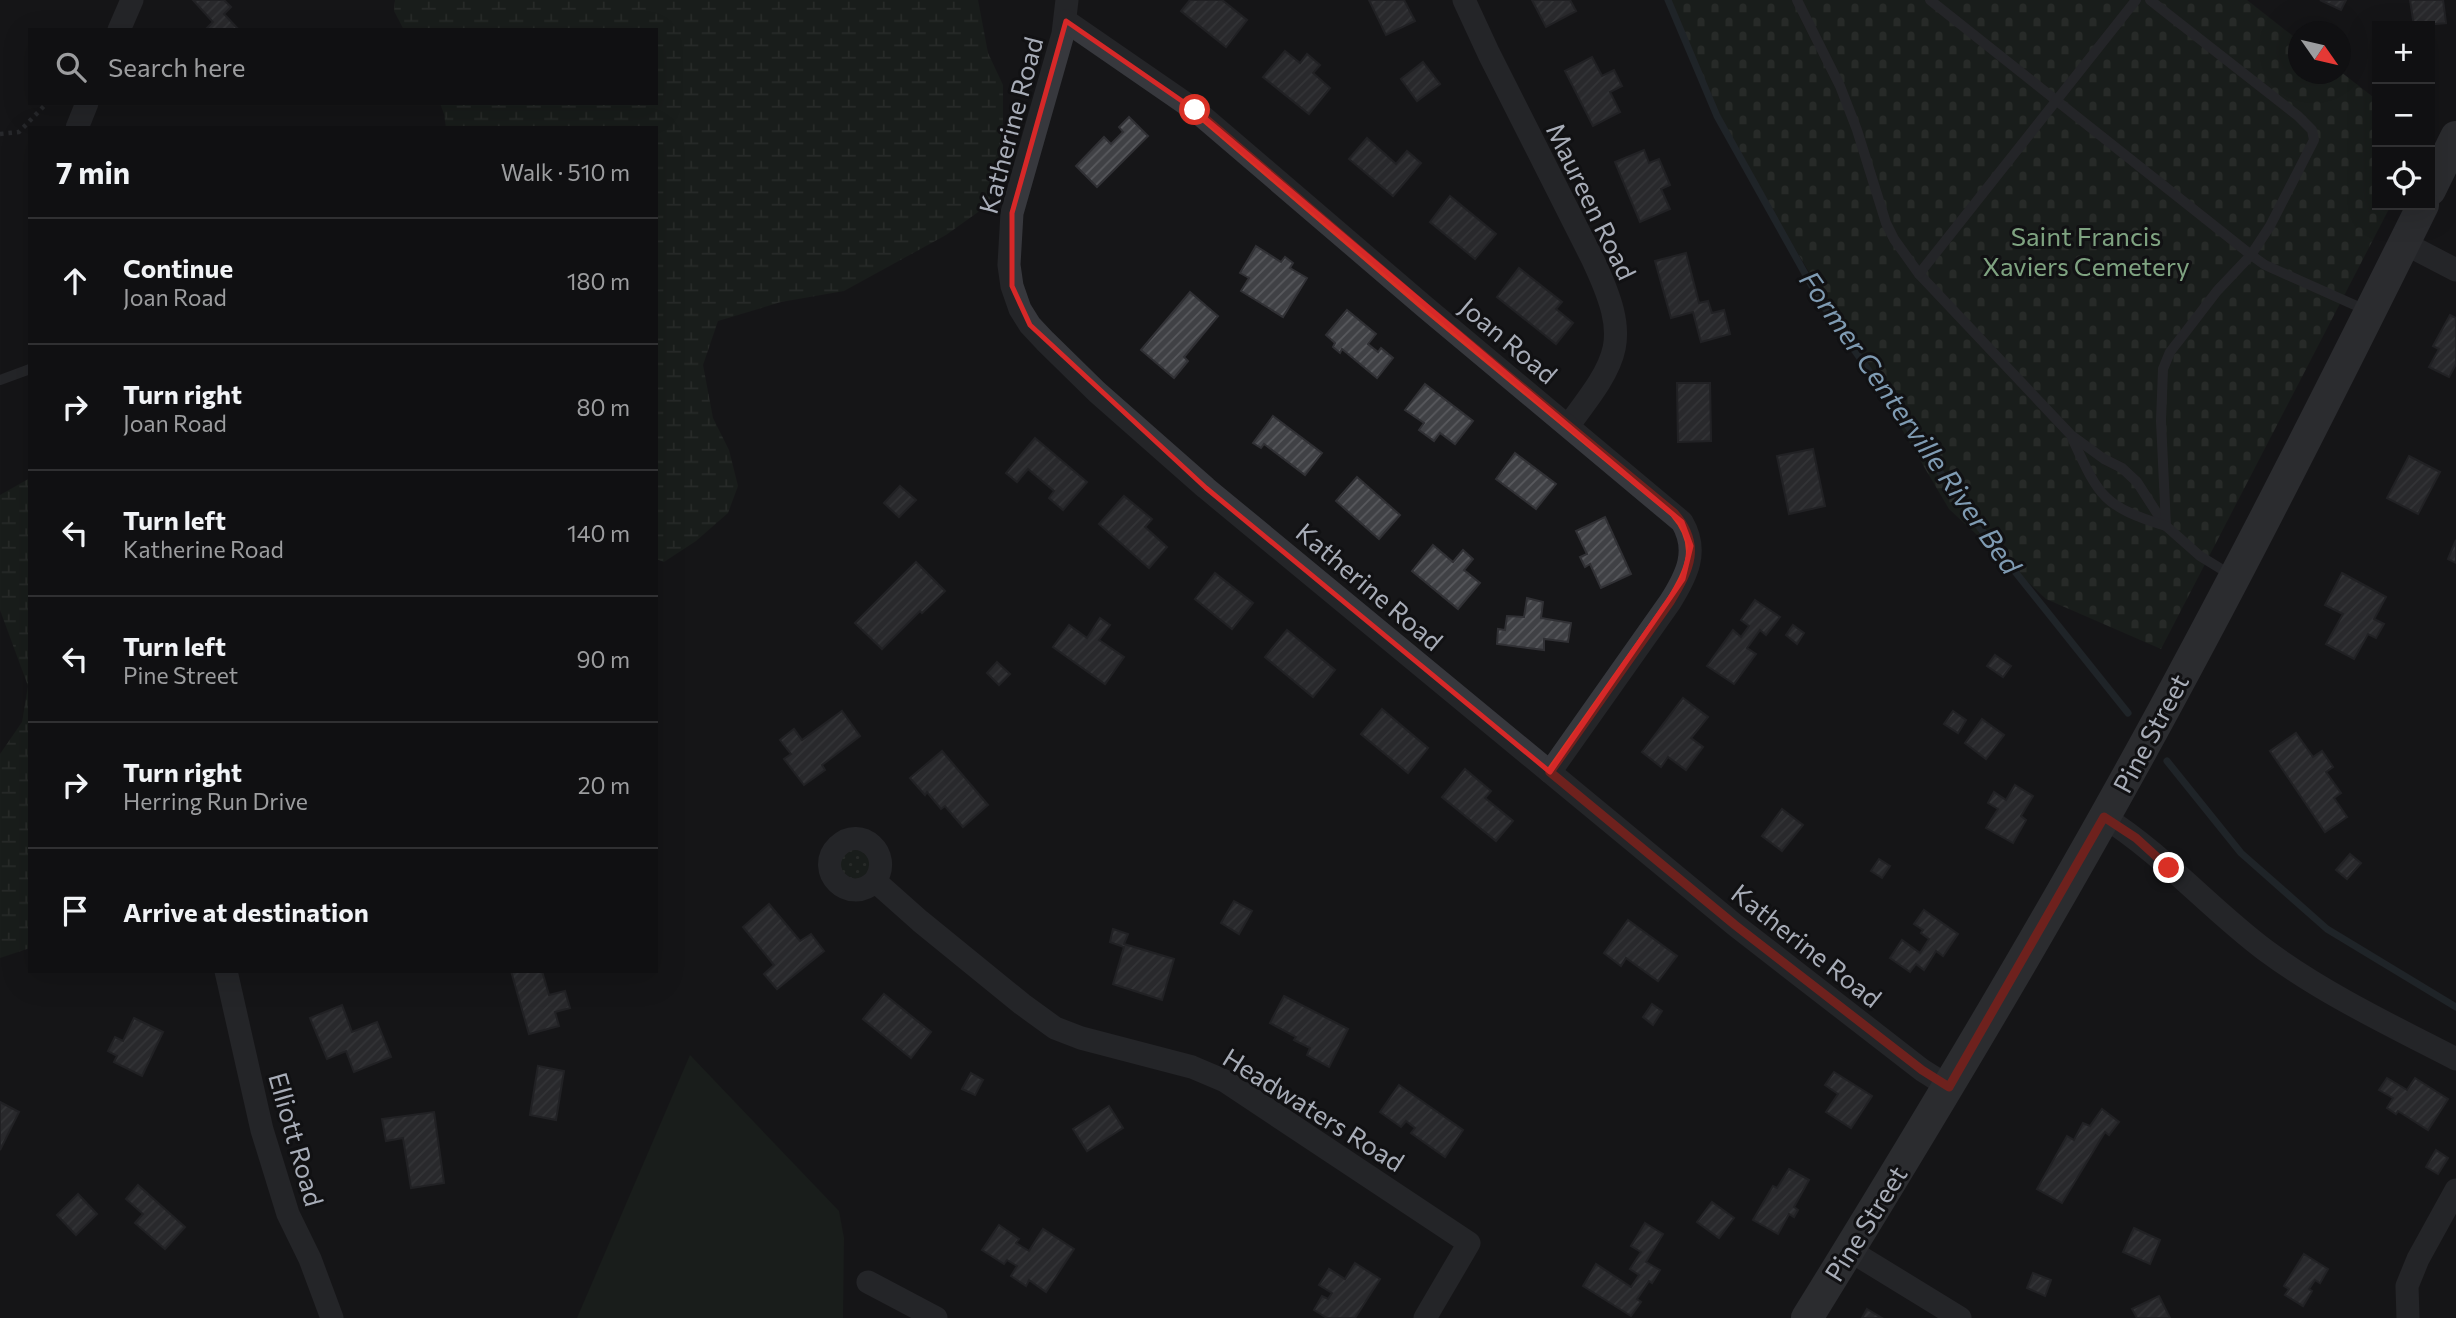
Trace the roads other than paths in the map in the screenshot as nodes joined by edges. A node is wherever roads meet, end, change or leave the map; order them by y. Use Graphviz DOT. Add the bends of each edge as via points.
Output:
graph roads {
  1 [pos="132,0"];
  2 [pos="1464,0"];
  3 [pos="1797,0"];
  4 [pos="1930,0"];
  5 [pos="2136,0"];
  6 [pos="2150,0"];
  7 [pos="1067,11"];
  8 [pos="120,28"];
  9 [pos="2055,101"];
  10 [pos="86,105"];
  11 [pos="78,126"];
  12 [pos="2456,137"];
  13 [pos="2435,180"];
  14 [pos="2420,210"];
  15 [pos="2404,243"];
  16 [pos="2251,255"];
  17 [pos="2456,270"];
  18 [pos="1919,274"];
  19 [pos="2370,312"];
  20 [pos="28,370"];
  21 [pos="0,380"];
  22 [pos="1568,426"];
  23 [pos="2071,435"];
  24 [pos="2166,526"];
  25 [pos="2234,577"];
  26 [pos="1550,772"];
  27 [pos="2104,817"];
  28 [pos="875,881"];
  29 [pos="226,973"];
  30 [pos="2456,1059"];
  31 [pos="1949,1087"];
  32 [pos="2456,1190"];
  33 [pos="1849,1250"];
  34 [pos="868,1282"];
  35 [pos="332,1318"];
  36 [pos="936,1318"];
  37 [pos="1425,1318"];
  38 [pos="1807,1318"];
  39 [pos="1960,1318"];
  40 [pos="2408,1318"];
  1 -- 8 [label="street"];
  2 -- 22 [label="street, Maureen Road" via="1607,289 1613,310 1613,356 1601,382"];
  3 -- 18 [label="lane" via="1840,86 1886,223"];
  4 -- 9 [label="lane"];
  5 -- 9 [label="lane"];
  6 -- 16 [label="lane" via="2312,130 2314,140 2308,154"];
  7 -- 22 [label="street, Joan Road" via="1195,110"];
  7 -- 26 [label="street, Katherine Road" via="1012,213 1012,286 1030,325 1097,392 1206,488"];
  9 -- 16 [label="lane"];
  9 -- 18 [label="lane"];
  10 -- 11 [label="street"];
  12 -- 13 [label="main road"];
  14 -- 15 [label="main road, Pine Street"];
  15 -- 17 [label="street"];
  15 -- 19 [label="main road, Pine Street"];
  16 -- 19 [label="lane"];
  16 -- 24 [label="lane" via="2217,291 2163,369"];
  18 -- 23 [label="lane"];
  19 -- 25 [label="main road, Pine Street"];
  20 -- 21 [label="lane"];
  22 -- 26 [label="street, Joan Road" via="1674,513 1691,546 1689,566 1670,602"];
  23 -- 24 [label="lane" via="2137,481"];
  23 -- 24 [label="lane" via="2095,486 2107,500 2138,518"];
  24 -- 25 [label="lane" via="2200,556"];
  25 -- 27 [label="main road, Pine Street"];
  26 -- 31 [label="street, Katherine Road" via="1735,925"];
  27 -- 30 [label="street" via="2136,838 2266,951"];
  27 -- 31 [label="main road, Pine Street"];
  28 -- 37 [label="street, Headwaters Road" via="1047,1023 1074,1036 1192,1067 1225,1081 1469,1243"];
  29 -- 35 [label="street, Elliott Road" via="273,1166"];
  31 -- 33 [label="main road, Pine Street"];
  32 -- 40 [label="street" via="2407,1286"];
  33 -- 38 [label="main road, Pine Street"];
  33 -- 39 [label="street"];
  34 -- 36 [label="street"];
}
